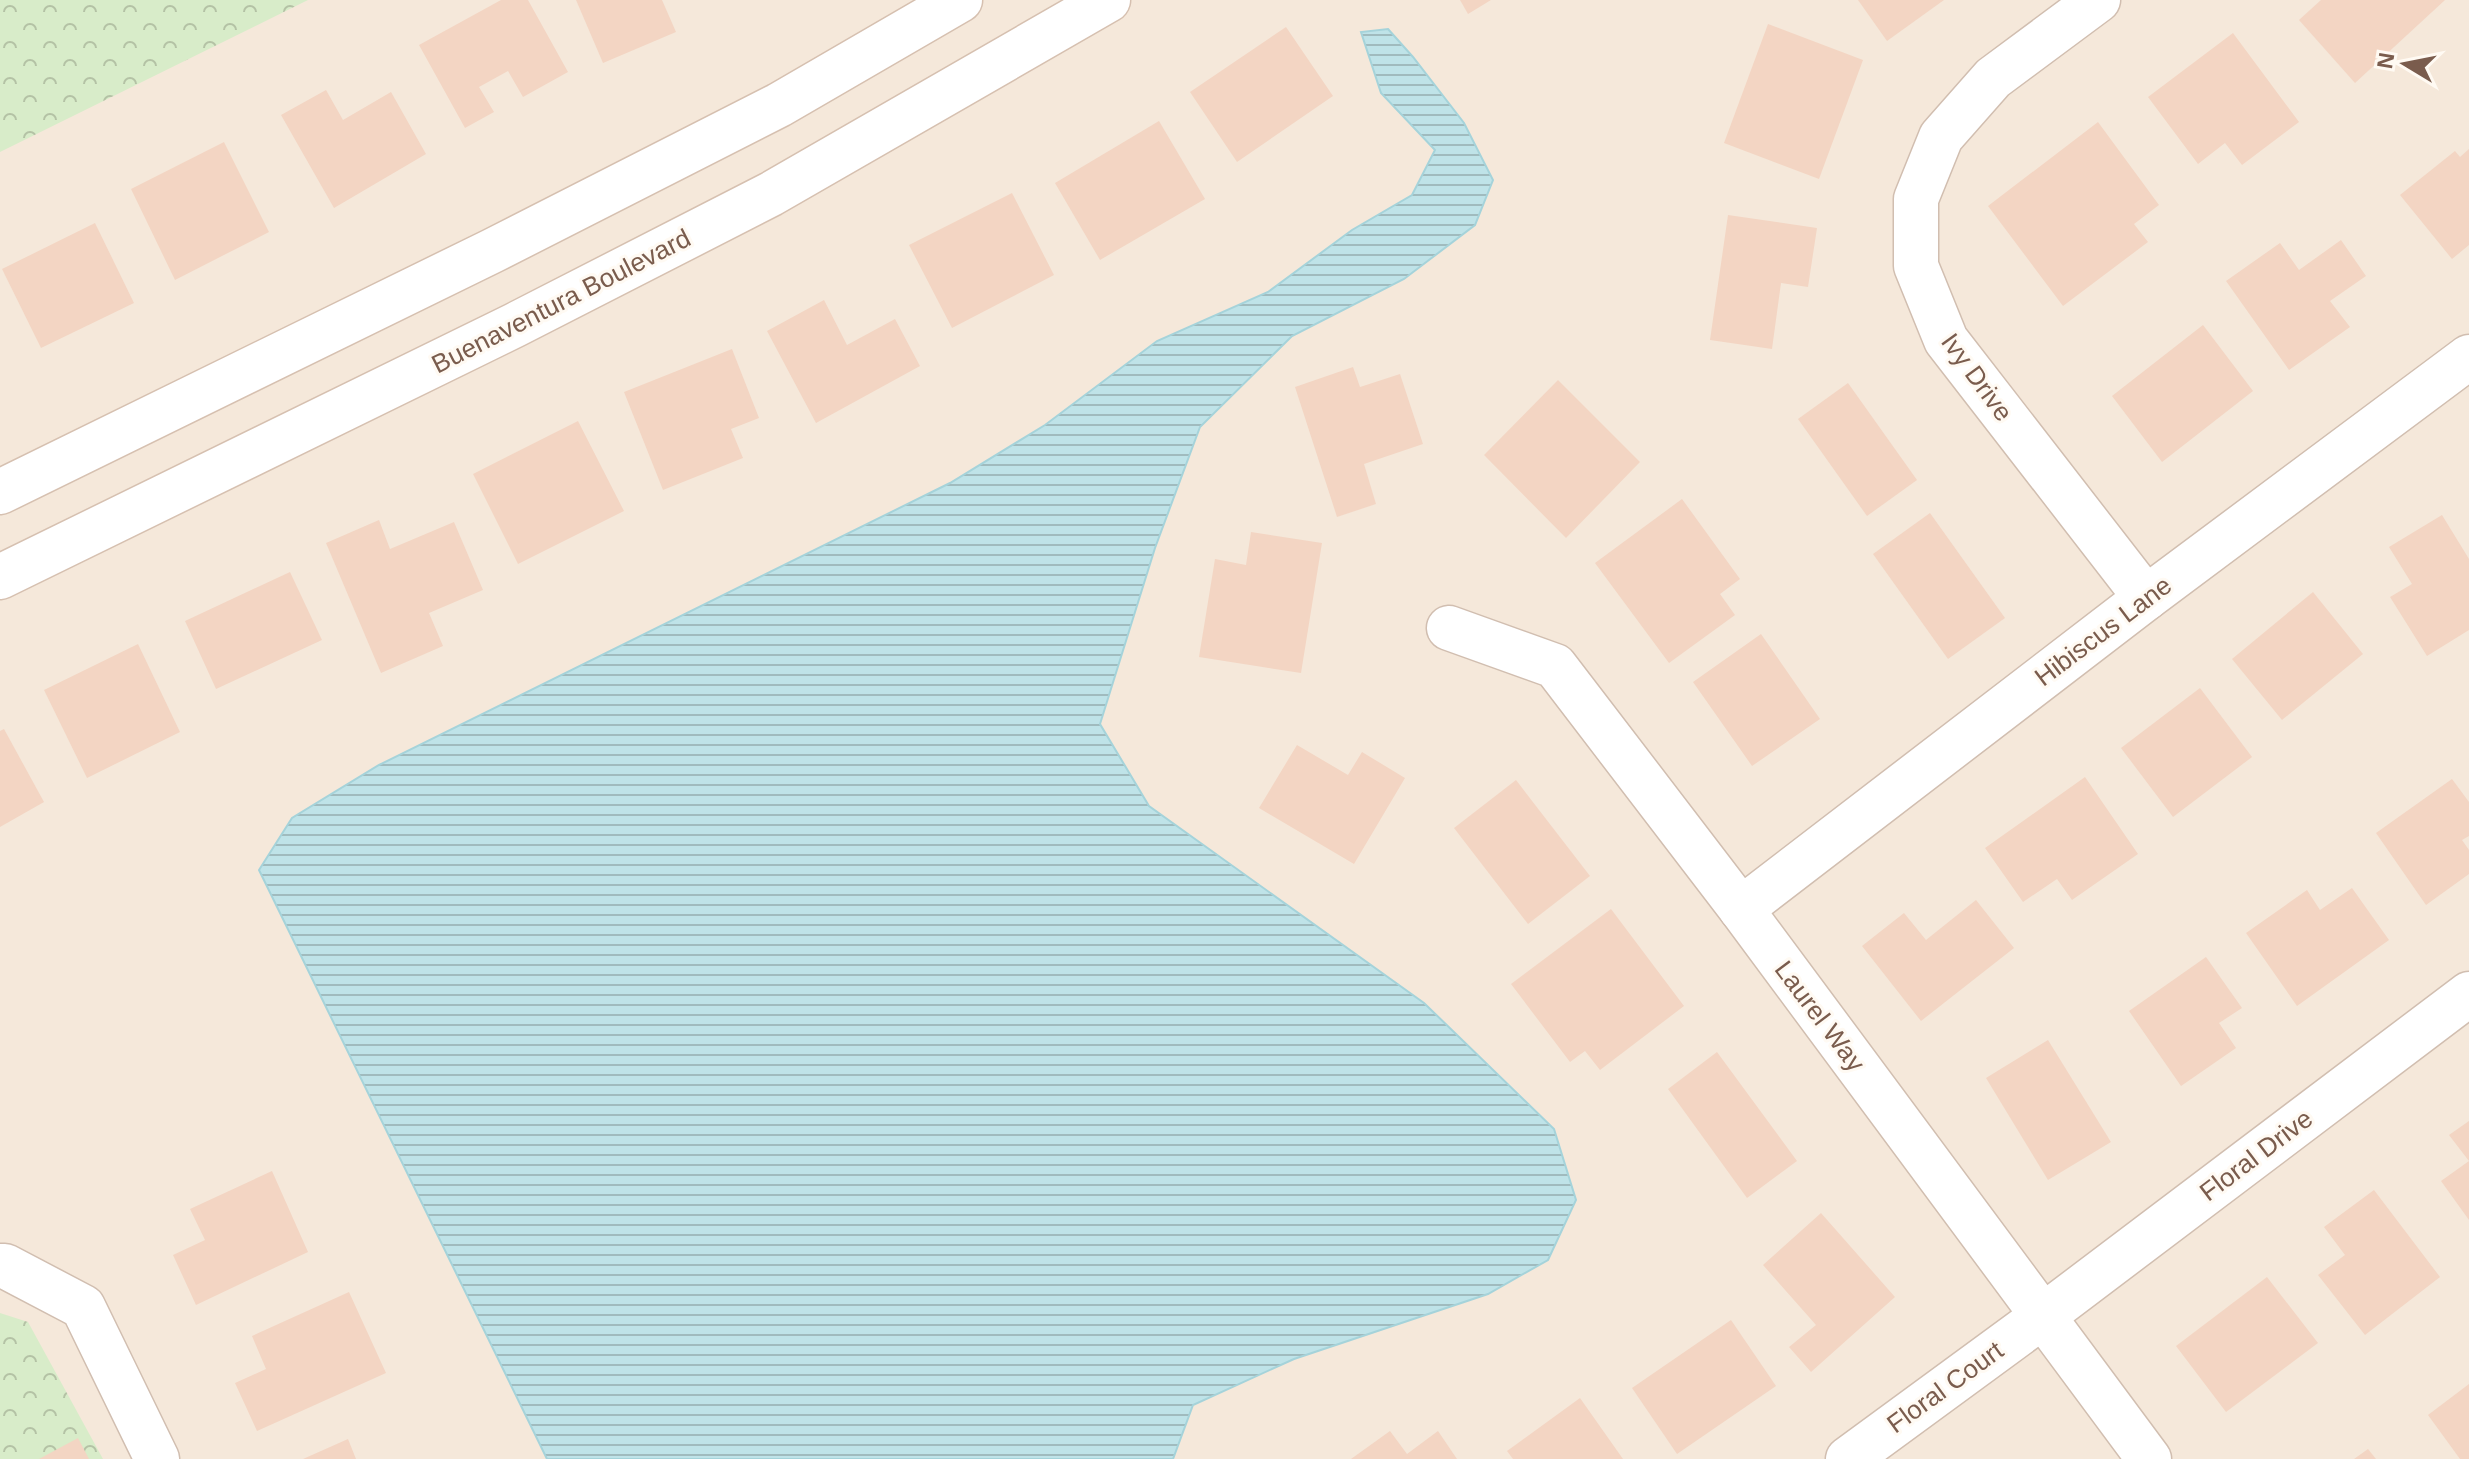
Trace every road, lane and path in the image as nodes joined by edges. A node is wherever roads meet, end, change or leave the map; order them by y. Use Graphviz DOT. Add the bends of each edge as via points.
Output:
graph roads {
  1 [pos="960,0"];
  2 [pos="1108,0"];
  3 [pos="2098,0"];
  4 [pos="2469,357"];
  5 [pos="0,492"];
  6 [pos="0,577"];
  7 [pos="2146,598"];
  8 [pos="1449,628"];
  9 [pos="1741,909"];
  10 [pos="2469,994"];
  11 [pos="0,1266"];
  12 [pos="2043,1316"];
  13 [pos="157,1459"];
  14 [pos="1848,1459"];
  15 [pos="2149,1459"];
  1 -- 5 [label="street" via="779,105"];
  2 -- 6 [label="street, Buenaventura Boulevard" via="771,194"];
  3 -- 7 [label="street, Ivy Drive" via="1993,78 1941,137 1916,199 1916,266 1946,340"];
  4 -- 7 [label="street, Hibiscus Lane"];
  7 -- 9 [label="street, Hibiscus Lane"];
  8 -- 9 [label="street, Laurel Way" via="1555,666"];
  9 -- 12 [label="street, Laurel Way"];
  10 -- 12 [label="street, Floral Drive"];
  11 -- 13 [label="street" via="83,1307"];
  12 -- 14 [label="street, Floral Court"];
  12 -- 15 [label="street, Laurel Way"];
}
